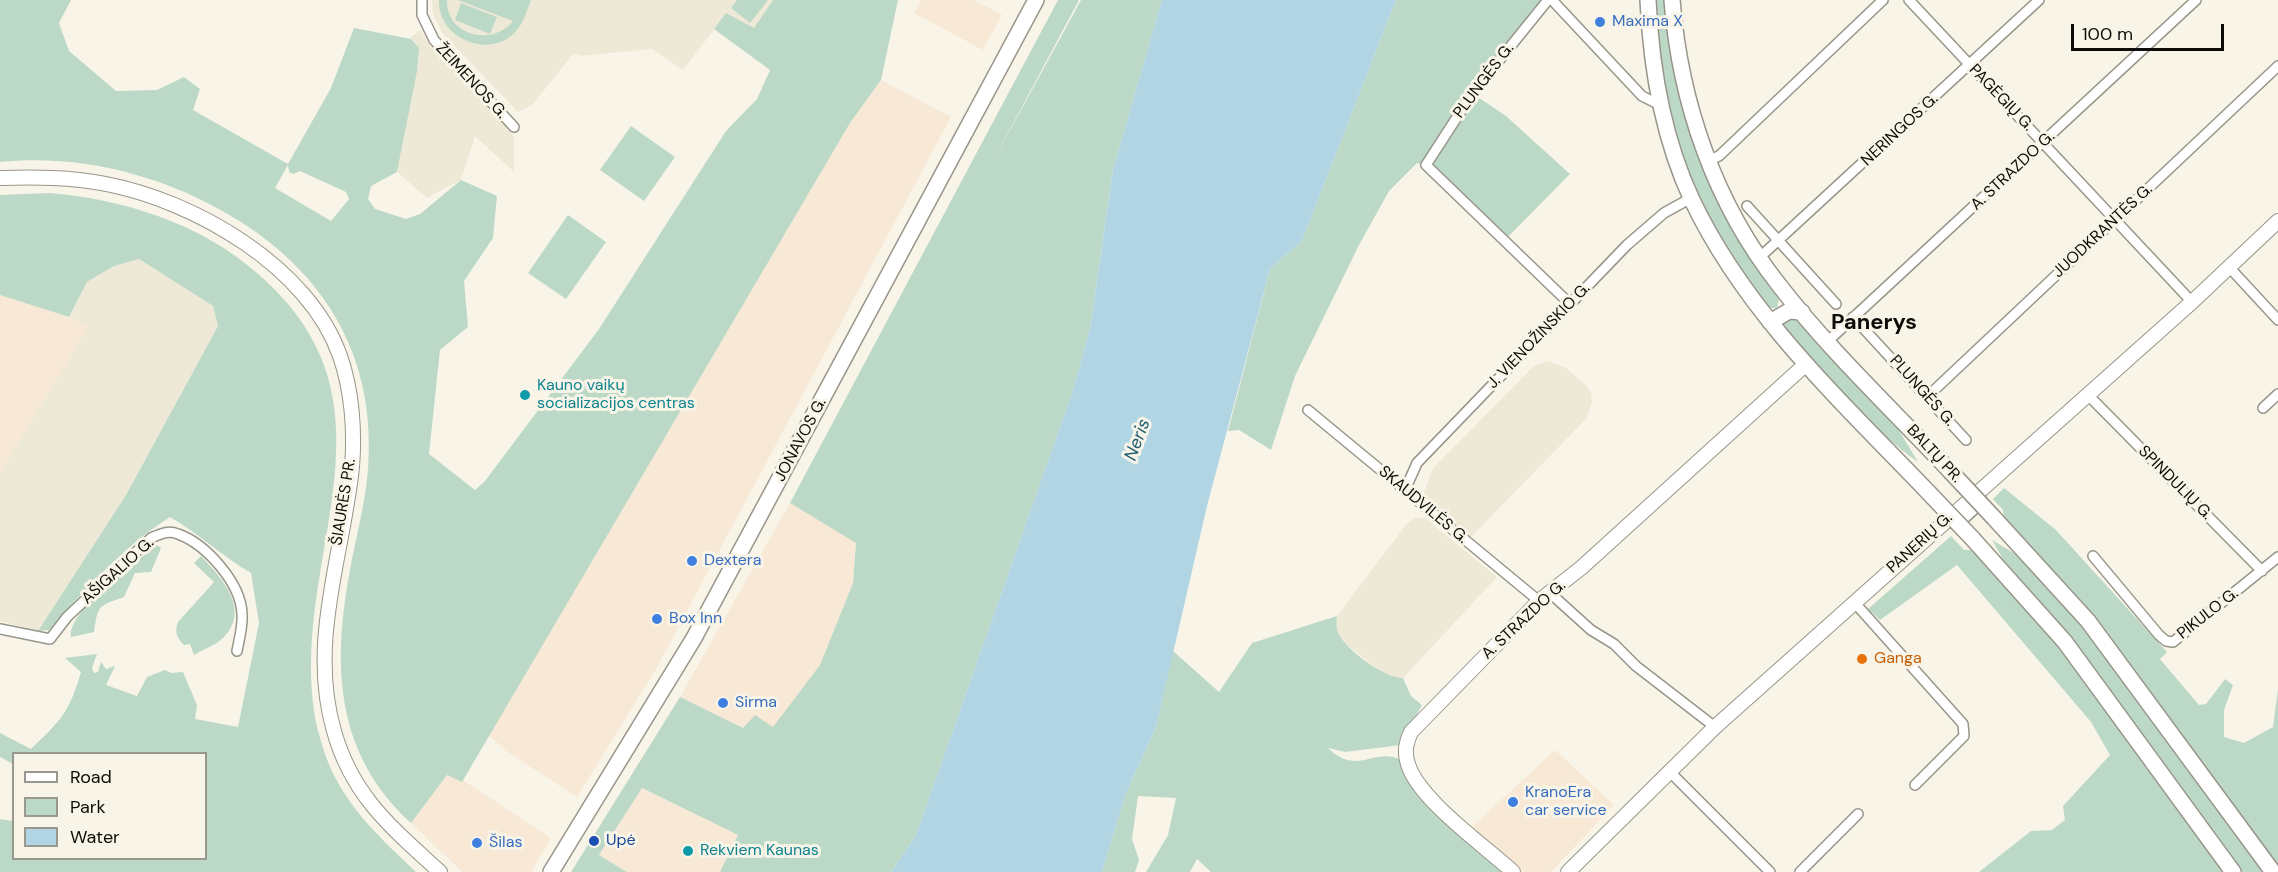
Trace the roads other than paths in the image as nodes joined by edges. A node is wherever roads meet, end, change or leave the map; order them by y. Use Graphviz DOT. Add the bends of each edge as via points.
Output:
graph roads {
  1 [pos="422,0"];
  2 [pos="1036,0"];
  3 [pos="1550,0"];
  4 [pos="1648,0"];
  5 [pos="1672,0"];
  6 [pos="1883,0"];
  7 [pos="1909,0"];
  8 [pos="2039,0"];
  9 [pos="2196,0"];
  10 [pos="1969,65"];
  11 [pos="2278,66"];
  12 [pos="1662,106"];
  13 [pos="514,127"];
  14 [pos="2044,143"];
  15 [pos="1707,161"];
  16 [pos="0,178"];
  17 [pos="1691,198"];
  18 [pos="1747,206"];
  19 [pos="2117,219"];
  20 [pos="2278,221"];
  21 [pos="1778,242"];
  22 [pos="1759,258"];
  23 [pos="2229,267"];
  24 [pos="2192,302"];
  25 [pos="1570,304"];
  26 [pos="1836,304"];
  27 [pos="1802,312"];
  28 [pos="1853,317"];
  29 [pos="2278,320"];
  30 [pos="1770,322"];
  31 [pos="1828,341"];
  32 [pos="1806,364"];
  33 [pos="2278,394"];
  34 [pos="2088,395"];
  35 [pos="1928,396"];
  36 [pos="2263,408"];
  37 [pos="1308,410"];
  38 [pos="1966,440"];
  39 [pos="1405,490"];
  40 [pos="1978,501"];
  41 [pos="1956,522"];
  42 [pos="2093,556"];
  43 [pos="2278,557"];
  44 [pos="2262,571"];
  45 [pos="1550,593"];
  46 [pos="1539,602"];
  47 [pos="1854,602"];
  48 [pos="0,629"];
  49 [pos="237,651"];
  50 [pos="1715,727"];
  51 [pos="1669,771"];
  52 [pos="1915,785"];
  53 [pos="1858,814"];
  54 [pos="440,872"];
  55 [pos="551,872"];
  56 [pos="1514,872"];
  57 [pos="1568,872"];
  58 [pos="1770,872"];
  59 [pos="1800,872"];
  60 [pos="2233,872"];
  61 [pos="2273,872"];
  1 -- 13 [label="street, ŽEIMENOS G." via="422,15 434,40"];
  2 -- 55 [label="main road, JONAVOS G." via="694,638"];
  3 -- 12 [label="street, PLUNGĖS G." via="1642,96"];
  3 -- 25 [label="street, PLUNGĖS G." via="1472,94 1426,165"];
  4 -- 12 [label="main road, BALTŲ PR."];
  5 -- 15 [label="main road, BALTŲ PR." via="1684,82"];
  6 -- 15 [label="street" via="1719,156"];
  7 -- 10 [label="street, PAGĖGIŲ G."];
  8 -- 10 [label="street, NERINGOS G."];
  9 -- 14 [label="street, A. STRAZDO G."];
  10 -- 14 [label="street, PAGĖGIŲ G."];
  10 -- 21 [label="street, NERINGOS G."];
  11 -- 19 [label="street, JUODKRANTĖS G."];
  12 -- 17 [label="main road, BALTŲ PR."];
  14 -- 19 [label="street, PAGĖGIŲ G."];
  14 -- 28 [label="street, A. STRAZDO G."];
  15 -- 22 [label="main road, BALTŲ PR."];
  16 -- 54 [label="main road, ŠIAURĖS PR." via="71,179 106,184 162,200 200,217 263,256 302,295 327,330 340,355 352,417 352,466 330,592 325,653 330,715 341,754 361,793 377,814"];
  17 -- 25 [label="street, J. VIENOŽINSKIO G." via="1646,226"];
  17 -- 30 [label="main road, BALTŲ PR." via="1736,275"];
  18 -- 21 [label="street"];
  19 -- 24 [label="street, PAGĖGIŲ G."];
  19 -- 35 [label="street, JUODKRANTĖS G."];
  20 -- 23 [label="main road, PANERIŲ G."];
  21 -- 22 [label="street, NERINGOS G."];
  21 -- 26 [label="street"];
  22 -- 27 [label="main road, BALTŲ PR."];
  23 -- 24 [label="main road, PANERIŲ G."];
  23 -- 29 [label="street"];
  24 -- 34 [label="main road, PANERIŲ G."];
  25 -- 39 [label="street, J. VIENOŽINSKIO G." via="1417,463"];
  27 -- 30 [label="main road" via="1789,311"];
  27 -- 31 [label="main road, BALTŲ PR."];
  28 -- 31 [label="street, A. STRAZDO G."];
  28 -- 35 [label="street, PLUNGĖS G."];
  30 -- 32 [label="main road, BALTŲ PR."];
  31 -- 40 [label="main road, BALTŲ PR., bridge"];
  32 -- 41 [label="main road, BALTŲ PR., bridge"];
  32 -- 45 [label="main road, A. STRAZDO G."];
  33 -- 36 [label="street"];
  34 -- 44 [label="street, SPINDULIŲ G."];
  34 -- 47 [label="main road, PANERIŲ G."];
  35 -- 38 [label="street, PLUNGĖS G."];
  37 -- 39 [label="street, SKAUDVILĖS G."];
  39 -- 46 [label="street, SKAUDVILĖS G."];
  40 -- 41 [label="main road"];
  40 -- 61 [label="main road, BALTŲ PR., bridge" via="2088,621"];
  41 -- 60 [label="main road, BALTŲ PR., bridge" via="2065,642"];
  42 -- 44 [label="street, PIKULO G." via="2159,635 2172,642"];
  43 -- 44 [label="street, PIKULO G."];
  45 -- 46 [label="main road, A. STRAZDO G."];
  45 -- 50 [label="street"];
  46 -- 56 [label="main road, A. STRAZDO G." via="1417,725 1406,750 1412,776 1426,792"];
  47 -- 50 [label="main road, PANERIŲ G."];
  47 -- 52 [label="street" via="1963,724 1964,736"];
  48 -- 49 [label="street, AŠIGALIO G." via="50,639 67,617 151,538 164,532 194,544 234,582 242,614"];
  50 -- 51 [label="main road, PANERIŲ G."];
  51 -- 57 [label="main road, PANERIŲ G."];
  51 -- 58 [label="street"];
  53 -- 59 [label="street"];
}
